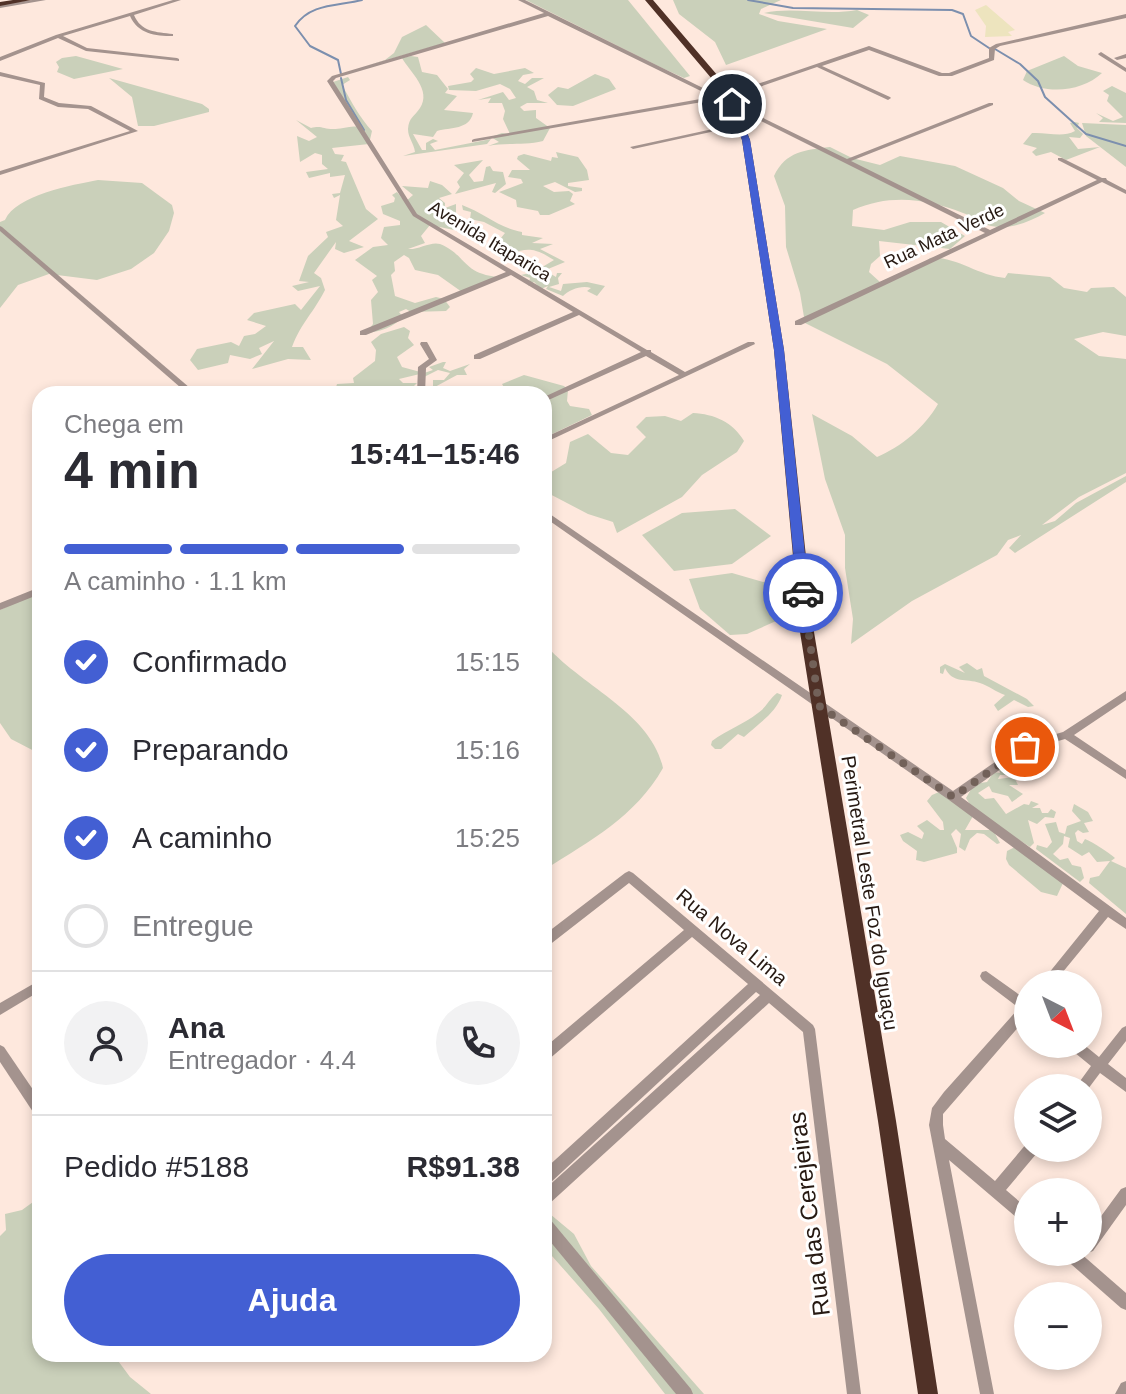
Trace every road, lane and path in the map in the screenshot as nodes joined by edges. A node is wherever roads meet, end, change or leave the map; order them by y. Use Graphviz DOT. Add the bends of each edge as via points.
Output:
graph roads {
  1 [pos="43,0"];
  2 [pos="178,0"];
  3 [pos="521,0"];
  4 [pos="649,0"];
  5 [pos="27,1"];
  6 [pos="3,3"];
  7 [pos="548,14"];
  8 [pos="132,15"];
  9 [pos="1126,16"];
  10 [pos="171,35"];
  11 [pos="58,36"];
  12 [pos="1101,54"];
  13 [pos="1126,56"];
  14 [pos="1117,58"];
  15 [pos="0,59"];
  16 [pos="177,60"];
  17 [pos="816,65"];
  18 [pos="1126,70"];
  19 [pos="0,74"];
  20 [pos="888,98"];
  21 [pos="711,99"];
  22 [pos="991,104"];
  23 [pos="474,141"];
  24 [pos="633,147"];
  25 [pos="1060,159"];
  26 [pos="847,161"];
  27 [pos="0,173"];
  28 [pos="1104,179"];
  29 [pos="1126,192"];
  30 [pos="0,228"];
  31 [pos="989,232"];
  32 [pos="511,273"];
  33 [pos="580,312"];
  34 [pos="798,323"];
  35 [pos="363,333"];
  36 [pos="424,344"];
  37 [pos="751,344"];
  38 [pos="648,352"];
  39 [pos="477,357"];
  40 [pos="684,375"];
  41 [pos="184,386"];
  42 [pos="421,386"];
  43 [pos="552,396"];
  44 [pos="552,437"];
  45 [pos="552,519"];
  46 [pos="32,593"];
  47 [pos="0,607"];
  48 [pos="1126,695"];
  49 [pos="819,706"];
  50 [pos="1066,735"];
  51 [pos="1126,775"];
  52 [pos="953,797"];
  53 [pos="1107,910"];
  54 [pos="1126,924"];
  55 [pos="692,930"];
  56 [pos="552,936"];
  57 [pos="1058,970"];
  58 [pos="986,976"];
  59 [pos="756,984"];
  60 [pos="32,990"];
  61 [pos="769,995"];
  62 [pos="1014,997"];
  63 [pos="0,1010"];
  64 [pos="1014,1023"];
  65 [pos="809,1029"];
  66 [pos="1126,1032"];
  67 [pos="552,1049"];
  68 [pos="0,1051"];
  69 [pos="1090,1058"];
  70 [pos="1100,1066"];
  71 [pos="1093,1074"];
  72 [pos="1126,1086"];
  73 [pos="32,1099"];
  74 [pos="940,1143"];
  75 [pos="1020,1162"];
  76 [pos="552,1172"];
  77 [pos="996,1191"];
  78 [pos="552,1192"];
  79 [pos="1126,1194"];
  80 [pos="1014,1206"];
  81 [pos="1102,1227"];
  82 [pos="552,1233"];
  83 [pos="1087,1266"];
  84 [pos="1126,1303"];
  85 [pos="1126,1388"];
  86 [pos="686,1394"];
  87 [pos="854,1394"];
  88 [pos="928,1394"];
  89 [pos="987,1394"];
  90 [pos="1122,1394"];
  1 -- 5 [label="street"];
  2 -- 8 [label="street"];
  3 -- 7 [label="street"];
  4 -- 49 [label="highway, Perimetral Leste Foz do Iguaçu" via="705,64 732,104 746,140 779,350"];
  5 -- 6 [label="highway"];
  7 -- 21 [label="street" via="698,87"];
  7 -- 32 [label="street, Avenida Itaparica" via="330,81 415,215"];
  8 -- 10 [label="street" via="143,31"];
  8 -- 11 [label="street"];
  9 -- 17 [label="street" via="998,45 989,62 941,75 869,48"];
  11 -- 15 [label="street"];
  11 -- 16 [label="street" via="86,49"];
  12 -- 18 [label="street"];
  13 -- 14 [label="street"];
  17 -- 20 [label="street"];
  17 -- 26 [label="street" via="742,91 763,120"];
  19 -- 27 [label="street" via="43,84 41,98 89,107 135,131"];
  21 -- 23 [label="street"];
  21 -- 24 [label="street" via="726,128"];
  22 -- 26 [label="street"];
  25 -- 28 [label="street"];
  26 -- 31 [label="street"];
  28 -- 29 [label="street"];
  28 -- 31 [label="street, Rua Mata Verde"];
  30 -- 41 [label="street"];
  31 -- 34 [label="street, Rua Mata Verde"];
  32 -- 33 [label="street, Avenida Itaparica"];
  32 -- 35 [label="street"];
  33 -- 38 [label="street, Avenida Itaparica"];
  33 -- 39 [label="street"];
  36 -- 42 [label="street" via="433,360 422,367"];
  37 -- 40 [label="street"];
  38 -- 40 [label="street, Avenida Itaparica"];
  38 -- 43 [label="street"];
  40 -- 44 [label="street"];
  45 -- 49 [label="street"];
  46 -- 47 [label="street"];
  48 -- 50 [label="street"];
  49 -- 52 [label="street"];
  49 -- 88 [label="highway, Perimetral Leste Foz do Iguaçu"];
  50 -- 51 [label="street"];
  50 -- 52 [label="street" via="1025,747"];
  52 -- 53 [label="street"];
  53 -- 54 [label="street"];
  53 -- 57 [label="street"];
  55 -- 56 [label="street, Rua Nova Lima" via="629,876"];
  55 -- 59 [label="street, Rua Nova Lima"];
  55 -- 67 [label="street"];
  58 -- 62 [label="street"];
  59 -- 61 [label="street, Rua Nova Lima"];
  59 -- 76 [label="street"];
  60 -- 63 [label="street"];
  61 -- 65 [label="street, Rua Nova Lima"];
  61 -- 78 [label="street"];
  64 -- 74 [label="street" via="937,1112"];
  65 -- 87 [label="street, Rua das Cerejeiras"];
  66 -- 70 [label="street"];
  68 -- 73 [label="street"];
  69 -- 70 [label="street"];
  70 -- 71 [label="street"];
  70 -- 72 [label="street"];
  74 -- 77 [label="street"];
  74 -- 89 [label="street"];
  75 -- 77 [label="street"];
  77 -- 80 [label="street"];
  79 -- 81 [label="street"];
  82 -- 86 [label="street"];
  83 -- 84 [label="street"];
  85 -- 90 [label="street"];
}
